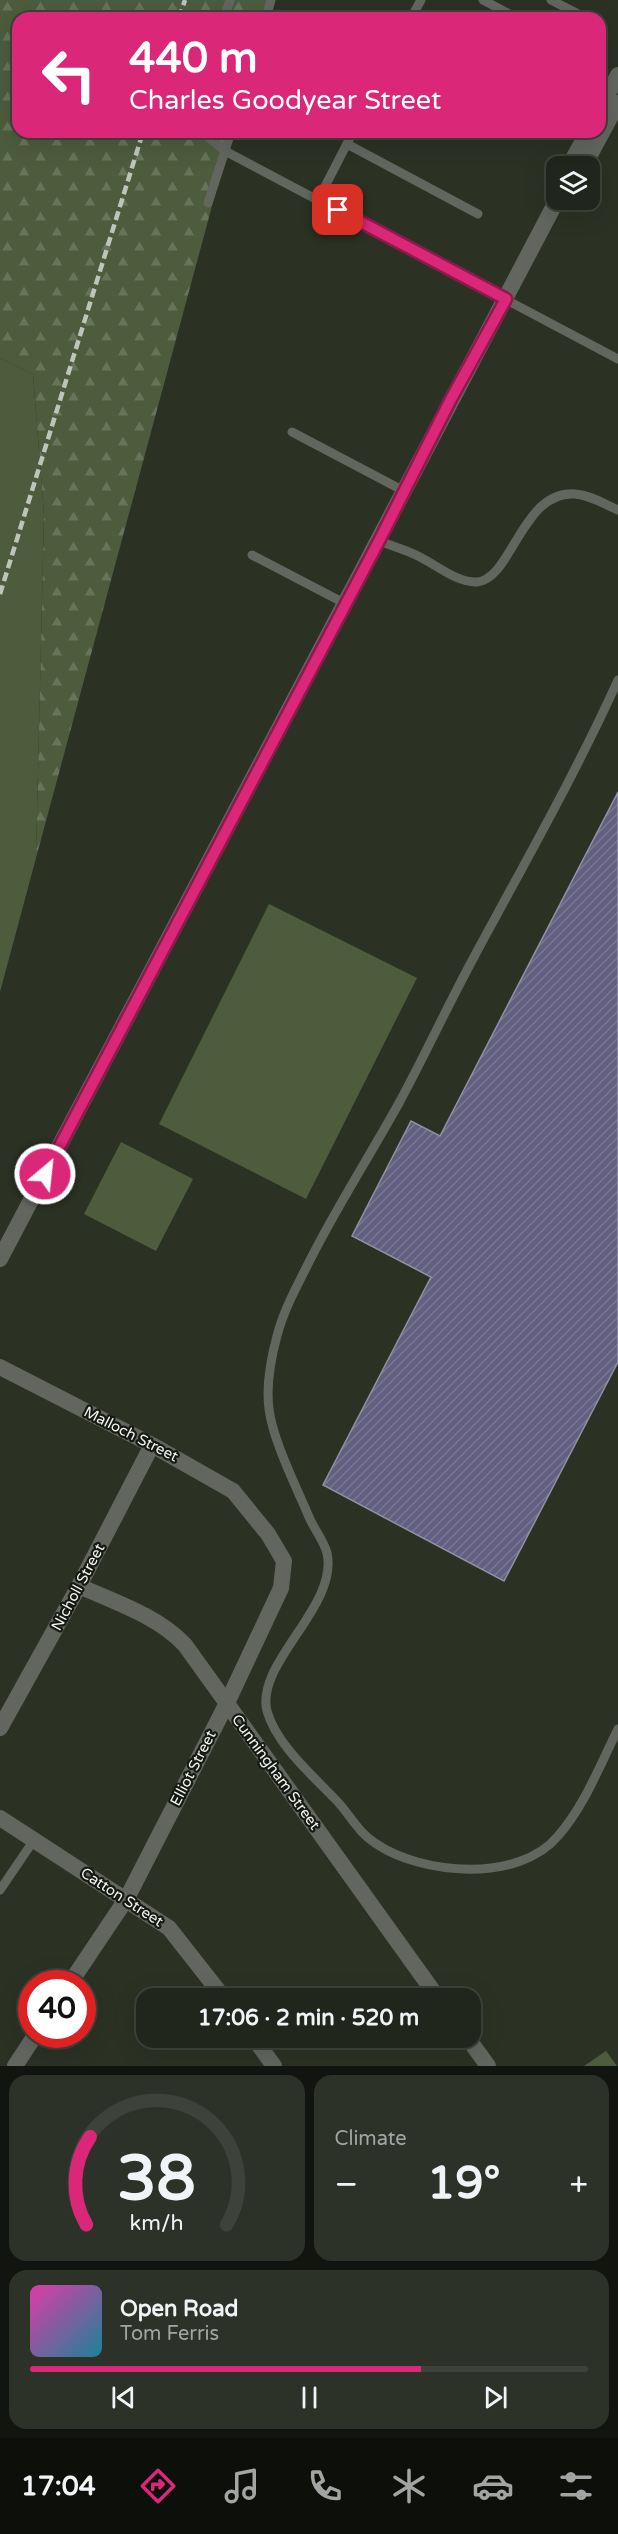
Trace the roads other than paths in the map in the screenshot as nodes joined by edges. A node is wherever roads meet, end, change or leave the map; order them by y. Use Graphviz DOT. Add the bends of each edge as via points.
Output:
graph roads {
  1 [pos="483,0"];
  2 [pos="551,0"];
  3 [pos="506,12"];
  4 [pos="574,12"];
  5 [pos="618,75"];
  6 [pos="606,98"];
  7 [pos="618,103"];
  8 [pos="606,125"];
  9 [pos="209,138"];
  10 [pos="229,138"];
  11 [pos="350,138"];
  12 [pos="585,138"];
  13 [pos="599,138"];
  14 [pos="347,144"];
  15 [pos="225,151"];
  16 [pos="575,156"];
  17 [pos="589,156"];
  18 [pos="318,200"];
  19 [pos="207,203"];
  20 [pos="552,210"];
  21 [pos="478,214"];
  22 [pos="506,299"];
  23 [pos="618,359"];
  24 [pos="292,432"];
  25 [pos="404,491"];
  26 [pos="618,510"];
  27 [pos="379,541"];
  28 [pos="252,555"];
  29 [pos="346,604"];
  30 [pos="618,680"];
  31 [pos="0,1259"];
  32 [pos="0,1367"];
  33 [pos="152,1445"];
  34 [pos="254,1514"];
  35 [pos="79,1586"];
  36 [pos="226,1702"];
  37 [pos="0,1728"];
  38 [pos="618,1729"];
  39 [pos="0,1818"];
  40 [pos="34,1840"];
  41 [pos="0,1890"];
  42 [pos="126,1898"];
  43 [pos="79,1970"];
  44 [pos="217,1988"];
  45 [pos="431,1988"];
  46 [pos="27,2048"];
  47 [pos="261,2048"];
  48 [pos="475,2048"];
  49 [pos="15,2066"];
  50 [pos="274,2066"];
  51 [pos="488,2066"];
  1 -- 3 [label="lane"];
  2 -- 4 [label="lane"];
  5 -- 6 [label="street"];
  7 -- 8 [label="street"];
  9 -- 15 [label="lane"];
  10 -- 15 [label="lane"];
  11 -- 14 [label="lane"];
  12 -- 16 [label="street"];
  13 -- 17 [label="street"];
  14 -- 18 [label="lane"];
  14 -- 21 [label="lane"];
  15 -- 18 [label="lane"];
  15 -- 19 [label="lane"];
  18 -- 22 [label="lane"];
  20 -- 22 [label="street"];
  22 -- 23 [label="lane"];
  22 -- 25 [label="street"];
  24 -- 25 [label="lane"];
  25 -- 27 [label="street"];
  26 -- 27 [label="lane" via="576,494 548,501 524,528 493,575 477,582 456,577 417,555"];
  27 -- 29 [label="street"];
  28 -- 29 [label="lane"];
  29 -- 31 [label="street"];
  30 -- 38 [label="lane" via="398,1105 327,1225 286,1308 271,1364 269,1410 275,1434 327,1553 328,1570 325,1584 275,1672 266,1701 268,1713 293,1755 348,1812 359,1831 392,1854 458,1870 512,1863 538,1853 556,1839 574,1814"];
  32 -- 33 [label="street, Malloch Street"];
  33 -- 34 [label="street, Malloch Street" via="233,1491"];
  33 -- 35 [label="street, Nicholl Street"];
  34 -- 36 [label="street, Elliot Street" via="279,1549 284,1572 281,1588"];
  35 -- 36 [label="street, Cunningham Street" via="172,1632"];
  35 -- 37 [label="street, Nicholl Street"];
  36 -- 42 [label="street, Elliot Street"];
  36 -- 45 [label="street, Cunningham Street"];
  39 -- 40 [label="street, Catton Street"];
  40 -- 41 [label="lane"];
  40 -- 42 [label="street, Catton Street"];
  42 -- 43 [label="street, Elliot Street"];
  42 -- 44 [label="street, Catton Street" via="178,1936"];
  46 -- 49 [label="street"];
  47 -- 50 [label="street"];
  48 -- 51 [label="street"];
}
